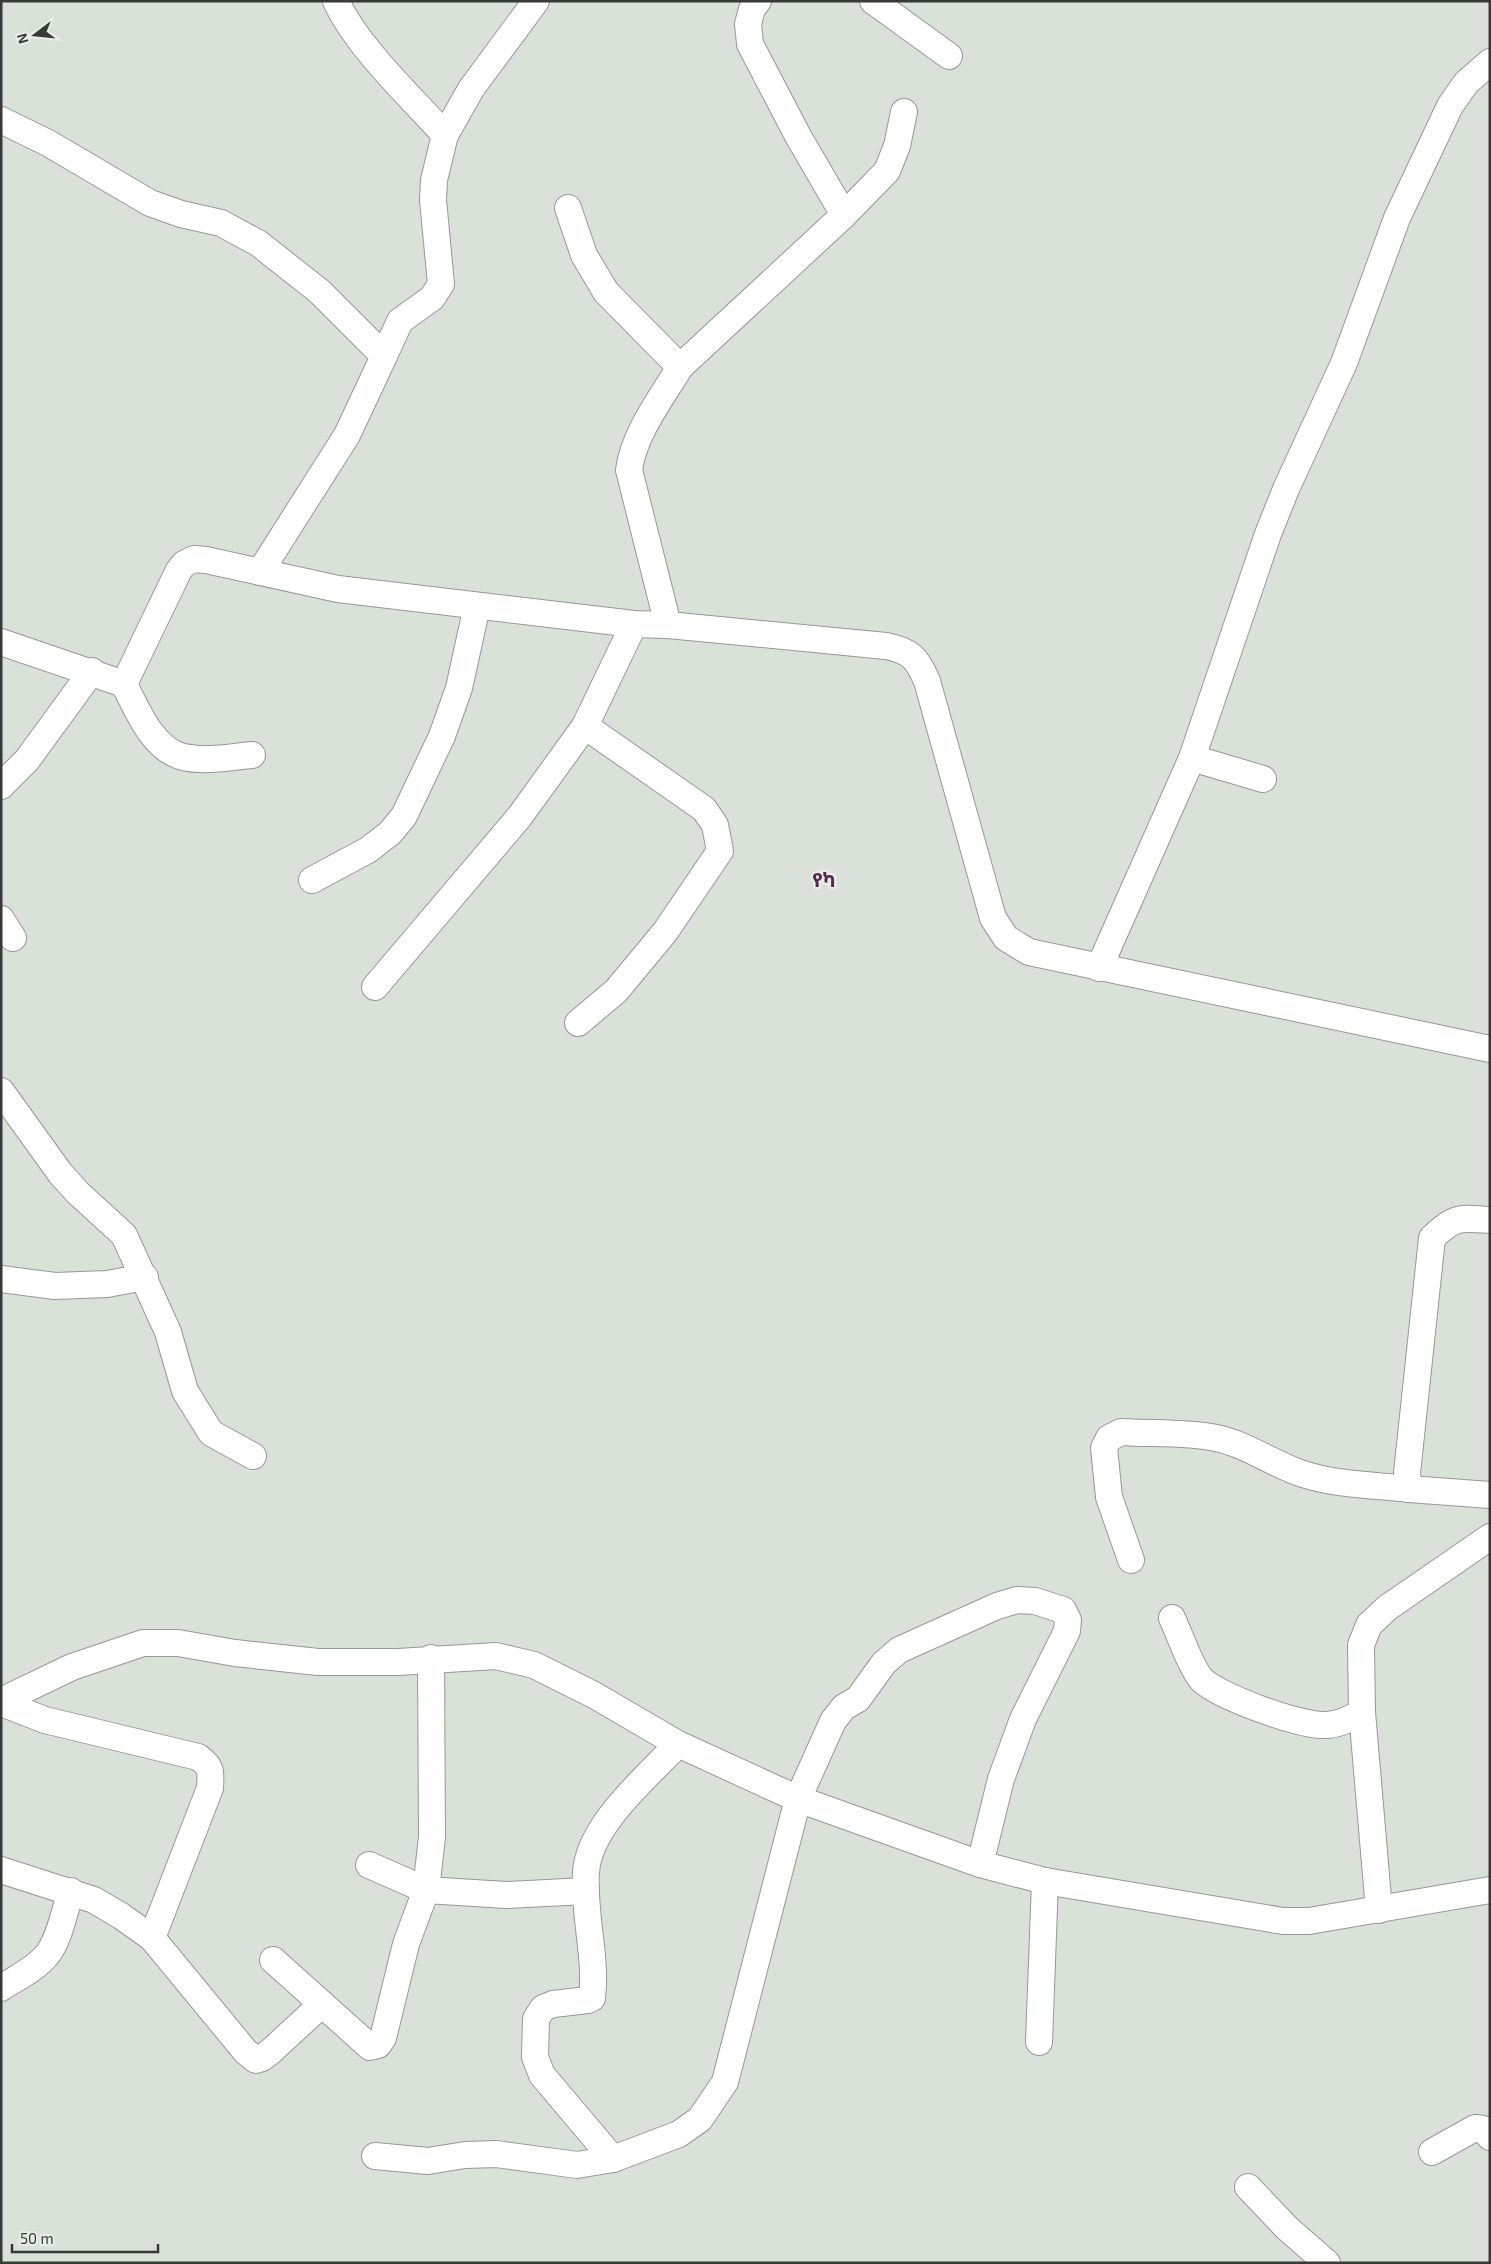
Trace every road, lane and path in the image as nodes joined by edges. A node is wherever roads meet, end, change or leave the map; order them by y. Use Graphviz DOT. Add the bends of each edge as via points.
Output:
graph roads {
  1 [pos="336,1"];
  2 [pos="536,1"];
  3 [pos="758,1"];
  4 [pos="874,1"];
  5 [pos="949,56"];
  6 [pos="1490,62"];
  7 [pos="904,112"];
  8 [pos="1,120"];
  9 [pos="445,135"];
  10 [pos="568,208"];
  11 [pos="844,216"];
  12 [pos="384,356"];
  13 [pos="680,367"];
  14 [pos="260,572"];
  15 [pos="477,606"];
  16 [pos="634,624"];
  17 [pos="668,625"];
  18 [pos="1,642"];
  19 [pos="92,672"];
  20 [pos="124,684"];
  21 [pos="585,726"];
  22 [pos="252,756"];
  23 [pos="1192,758"];
  24 [pos="1263,779"];
  25 [pos="1,786"];
  26 [pos="312,880"];
  27 [pos="1099,968"];
  28 [pos="375,987"];
  29 [pos="578,1023"];
  30 [pos="1490,1049"];
  31 [pos="1,1091"];
  32 [pos="1490,1220"];
  33 [pos="145,1277"];
  34 [pos="1,1279"];
  35 [pos="253,1456"];
  36 [pos="1409,1490"];
  37 [pos="1490,1495"];
  38 [pos="1490,1537"];
  39 [pos="1131,1560"];
  40 [pos="1172,1618"];
  41 [pos="432,1658"];
  42 [pos="1,1702"];
  43 [pos="1362,1712"];
  44 [pos="678,1744"];
  45 [pos="798,1799"];
  46 [pos="980,1864"];
  47 [pos="369,1865"];
  48 [pos="1,1870"];
  49 [pos="1045,1881"];
  50 [pos="426,1890"];
  51 [pos="1490,1890"];
  52 [pos="71,1891"];
  53 [pos="586,1891"];
  54 [pos="1379,1910"];
  55 [pos="152,1938"];
  56 [pos="273,1960"];
  57 [pos="1,1988"];
  58 [pos="322,2004"];
  59 [pos="1038,2042"];
  60 [pos="1490,2137"];
  61 [pos="1432,2152"];
  62 [pos="374,2156"];
  63 [pos="613,2159"];
  64 [pos="1248,2187"];
  65 [pos="1327,2263"];
  1 -- 9 [label="street" via="367,48"];
  2 -- 9 [label="street" via="471,89"];
  3 -- 11 [label="street" via="748,24 750,44"];
  4 -- 5 [label="street"];
  6 -- 23 [label="street" via="1466,83 1450,106 1397,218 1344,363 1268,534"];
  7 -- 11 [label="street" via="897,146 887,171"];
  8 -- 12 [label="street" via="48,143 150,203 221,223 258,243 319,291"];
  9 -- 12 [label="street" via="434,180 433,200 441,284 432,298 400,321"];
  10 -- 13 [label="street" via="584,255 606,292"];
  11 -- 13 [label="street"];
  12 -- 14 [label="street" via="347,435"];
  13 -- 17 [label="street" via="639,436 629,470"];
  14 -- 15 [label="street" via="338,588"];
  14 -- 20 [label="street" via="206,560 194,559 184,564"];
  15 -- 16 [label="street"];
  15 -- 26 [label="street" via="459,688 442,736 404,816 390,833 368,850"];
  16 -- 17 [label="street"];
  16 -- 21 [label="street"];
  17 -- 27 [label="street" via="904,650 919,663 927,681 993,918 1006,938 1029,952"];
  18 -- 19 [label="street"];
  19 -- 20 [label="street"];
  19 -- 25 [label="street" via="27,760"];
  20 -- 22 [label="street" via="146,726 166,749 182,757 202,759"];
  21 -- 28 [label="street" via="520,816"];
  21 -- 29 [label="street" via="704,809 715,825 720,851 665,932 616,991"];
  23 -- 24 [label="street"];
  23 -- 27 [label="street"];
  27 -- 30 [label="street"];
  31 -- 33 [label="street" via="60,1173 124,1235"];
  32 -- 36 [label="street" via="1468,1218 1449,1221 1432,1238 1407,1472"];
  33 -- 34 [label="street" via="107,1284 56,1286"];
  33 -- 35 [label="street" via="168,1332 185,1391 211,1433"];
  36 -- 37 [label="street"];
  36 -- 39 [label="street" via="1301,1474 1241,1445 1215,1438 1121,1432 1109,1438 1104,1448 1110,1497"];
  38 -- 43 [label="street" via="1387,1608 1369,1625 1361,1645"];
  40 -- 43 [label="street" via="1202,1679 1215,1688 1282,1718 1304,1724 1326,1726 1344,1722"];
  41 -- 42 [label="street" via="398,1662 318,1662 178,1644 143,1643 72,1667"];
  41 -- 44 [label="street" via="496,1656 534,1665 594,1695"];
  41 -- 50 [label="street" via="432,1837"];
  42 -- 55 [label="street" via="45,1720 198,1757 208,1765 210,1788"];
  43 -- 54 [label="street"];
  44 -- 45 [label="street"];
  44 -- 53 [label="street" via="604,1827 593,1845 586,1870"];
  45 -- 46 [label="street"];
  45 -- 46 [label="street" via="833,1722 844,1707 858,1699 884,1663 899,1650 1017,1600 1035,1601 1063,1610 1068,1620 1067,1631 1023,1719 1001,1779"];
  45 -- 63 [label="street" via="725,2082 700,2119 679,2134"];
  46 -- 49 [label="street"];
  47 -- 50 [label="street"];
  48 -- 52 [label="street"];
  49 -- 54 [label="street" via="1283,1921 1309,1921"];
  49 -- 59 [label="street"];
  50 -- 53 [label="street" via="506,1895"];
  50 -- 58 [label="street" via="406,1944 384,2038 378,2045 370,2047"];
  51 -- 54 [label="street"];
  52 -- 55 [label="street" via="94,1900"];
  52 -- 57 [label="street" via="47,1956"];
  53 -- 63 [label="street" via="592,1998 543,2008 536,2020 535,2057 542,2075"];
  55 -- 58 [label="street" via="256,2060 270,2052"];
  56 -- 58 [label="street"];
  60 -- 61 [label="street" via="1483,2129 1475,2128"];
  62 -- 63 [label="street" via="428,2161 496,2154 577,2165"];
  64 -- 65 [label="street"];
}
